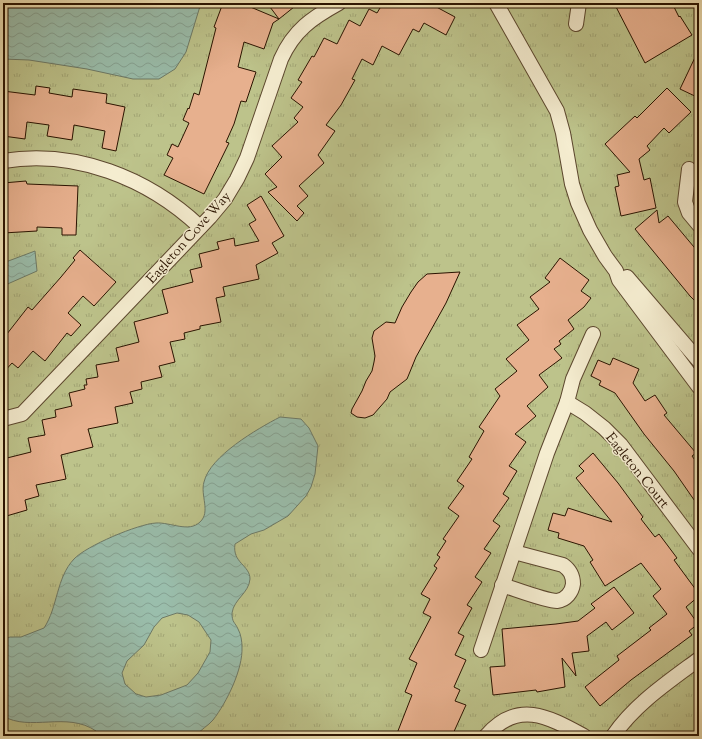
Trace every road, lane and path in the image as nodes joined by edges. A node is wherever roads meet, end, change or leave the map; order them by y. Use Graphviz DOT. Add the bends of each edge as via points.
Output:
graph roads {
  1 [pos="339,3"];
  2 [pos="496,3"];
  3 [pos="579,3"];
  4 [pos="576,24"];
  5 [pos="3,161"];
  6 [pos="689,169"];
  7 [pos="699,225"];
  8 [pos="200,227"];
  9 [pos="616,271"];
  10 [pos="593,334"];
  11 [pos="699,362"];
  12 [pos="699,387"];
  13 [pos="567,402"];
  14 [pos="3,419"];
  15 [pos="699,549"];
  16 [pos="514,552"];
  17 [pos="502,585"];
  18 [pos="481,650"];
  19 [pos="699,659"];
  20 [pos="486,736"];
  21 [pos="584,736"];
  22 [pos="613,736"];
  1 -- 8 [label="street, Eagleton Cove Way" via="312,19 285,49 247,158 237,179 225,199"];
  2 -- 9 [label="street" via="557,111 578,203 590,230"];
  3 -- 4 [label="street"];
  5 -- 8 [label="street" via="33,158 63,160 122,175 167,200"];
  6 -- 7 [label="street" via="685,202 689,213"];
  8 -- 14 [label="street, Eagleton Cove Way" via="22,414"];
  9 -- 11 [label="street" via="624,274"];
  9 -- 12 [label="street" via="619,280"];
  10 -- 13 [label="street" via="573,378"];
  13 -- 15 [label="street, Eagleton Court" via="604,428 621,445"];
  13 -- 16 [label="street"];
  16 -- 17 [label="street"];
  16 -- 17 [label="street" via="563,565 572,576 573,585 570,593 558,601"];
  17 -- 18 [label="street"];
  19 -- 22 [label="street" via="645,700"];
  20 -- 21 [label="street" via="500,723 526,714 546,717"];
}
